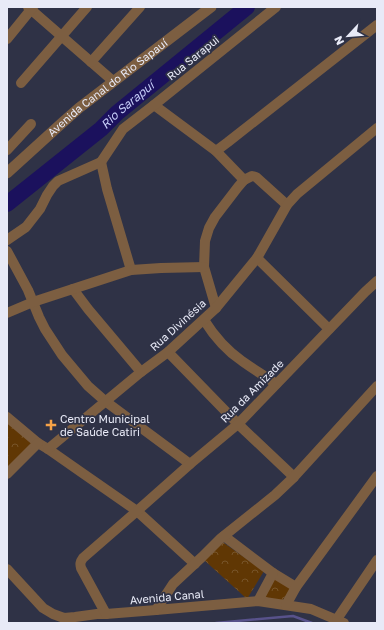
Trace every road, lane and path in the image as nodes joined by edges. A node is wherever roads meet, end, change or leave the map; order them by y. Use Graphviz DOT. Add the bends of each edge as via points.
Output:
graph roads {
  1 [pos="87,7"];
  2 [pos="140,7"];
  3 [pos="211,7"];
  4 [pos="276,7"];
  5 [pos="31,8"];
  6 [pos="377,25"];
  7 [pos="62,36"];
  8 [pos="7,39"];
  9 [pos="91,62"];
  10 [pos="113,81"];
  11 [pos="21,83"];
  12 [pos="154,105"];
  13 [pos="31,124"];
  14 [pos="377,128"];
  15 [pos="7,150"];
  16 [pos="216,150"];
  17 [pos="101,162"];
  18 [pos="7,173"];
  19 [pos="244,180"];
  20 [pos="287,205"];
  21 [pos="7,240"];
  22 [pos="7,251"];
  23 [pos="257,258"];
  24 [pos="204,267"];
  25 [pos="131,270"];
  26 [pos="377,281"];
  27 [pos="73,289"];
  28 [pos="34,302"];
  29 [pos="216,308"];
  30 [pos="7,313"];
  31 [pos="204,320"];
  32 [pos="329,329"];
  33 [pos="168,352"];
  34 [pos="141,372"];
  35 [pos="276,384"];
  36 [pos="377,386"];
  37 [pos="105,402"];
  38 [pos="7,417"];
  39 [pos="238,424"];
  40 [pos="38,443"];
  41 [pos="48,449"];
  42 [pos="190,464"];
  43 [pos="7,474"];
  44 [pos="377,476"];
  45 [pos="294,477"];
  46 [pos="137,511"];
  47 [pos="224,536"];
  48 [pos="377,560"];
  49 [pos="195,564"];
  50 [pos="7,569"];
  51 [pos="273,573"];
  52 [pos="296,587"];
  53 [pos="258,601"];
  54 [pos="286,605"];
  55 [pos="156,610"];
  56 [pos="106,614"];
  57 [pos="340,621"];
  1 -- 7 [label="street"];
  2 -- 9 [label="street"];
  3 -- 10 [label="street, Avenida Canal do Rio Sapauí"];
  4 -- 12 [label="street, Rua Sarapui"];
  5 -- 7 [label="street"];
  5 -- 8 [label="street"];
  6 -- 16 [label="street"];
  7 -- 9 [label="street"];
  7 -- 11 [label="street"];
  9 -- 10 [label="street"];
  10 -- 18 [label="street, Avenida Canal do Rio Sapauí"];
  12 -- 16 [label="street"];
  12 -- 17 [label="street, Rua Sarapui" via="123,129"];
  13 -- 15 [label="street"];
  14 -- 20 [label="street, Rua Divinésia"];
  16 -- 19 [label="street"];
  17 -- 21 [label="street" via="58,181 26,227"];
  17 -- 25 [label="street"];
  19 -- 20 [label="street" via="256,177"];
  19 -- 24 [label="street" via="209,228 205,241"];
  20 -- 23 [label="street, Rua Divinésia"];
  22 -- 28 [label="street"];
  23 -- 29 [label="street, Rua Divinésia"];
  23 -- 32 [label="street"];
  24 -- 25 [label="street"];
  24 -- 29 [label="street"];
  25 -- 27 [label="street"];
  26 -- 32 [label="street, Rua da Amizade"];
  27 -- 28 [label="street"];
  27 -- 34 [label="street"];
  28 -- 30 [label="street"];
  28 -- 37 [label="street" via="45,329 62,354"];
  29 -- 31 [label="street, Rua Divinésia"];
  31 -- 33 [label="street, Rua Divinésia"];
  31 -- 35 [label="street" via="224,347"];
  32 -- 35 [label="street, Rua da Amizade"];
  33 -- 34 [label="street, Rua Divinésia"];
  33 -- 39 [label="street"];
  34 -- 37 [label="street, Rua Divinésia"];
  35 -- 39 [label="street, Rua da Amizade"];
  36 -- 45 [label="street"];
  37 -- 41 [label="street, Rua Divinésia"];
  37 -- 42 [label="street"];
  38 -- 40 [label="street"];
  39 -- 42 [label="street, Rua da Amizade"];
  39 -- 45 [label="street"];
  40 -- 41 [label="street"];
  40 -- 43 [label="street"];
  41 -- 46 [label="street"];
  42 -- 46 [label="street, Rua da Amizade"];
  44 -- 52 [label="street"];
  45 -- 47 [label="street"];
  46 -- 49 [label="street"];
  46 -- 56 [label="street, Rua da Amizade" via="80,561 81,568"];
  47 -- 49 [label="street"];
  47 -- 51 [label="street"];
  48 -- 57 [label="street"];
  49 -- 55 [label="street" via="173,584"];
  50 -- 56 [label="street, Avenida Canal" via="44,608 53,614 64,618"];
  51 -- 52 [label="street"];
  51 -- 53 [label="street"];
  52 -- 54 [label="street"];
  53 -- 54 [label="street, Avenida Canal"];
  53 -- 55 [label="street, Avenida Canal"];
  54 -- 57 [label="street, Avenida Canal" via="310,609"];
  55 -- 56 [label="street, Avenida Canal"];
}
